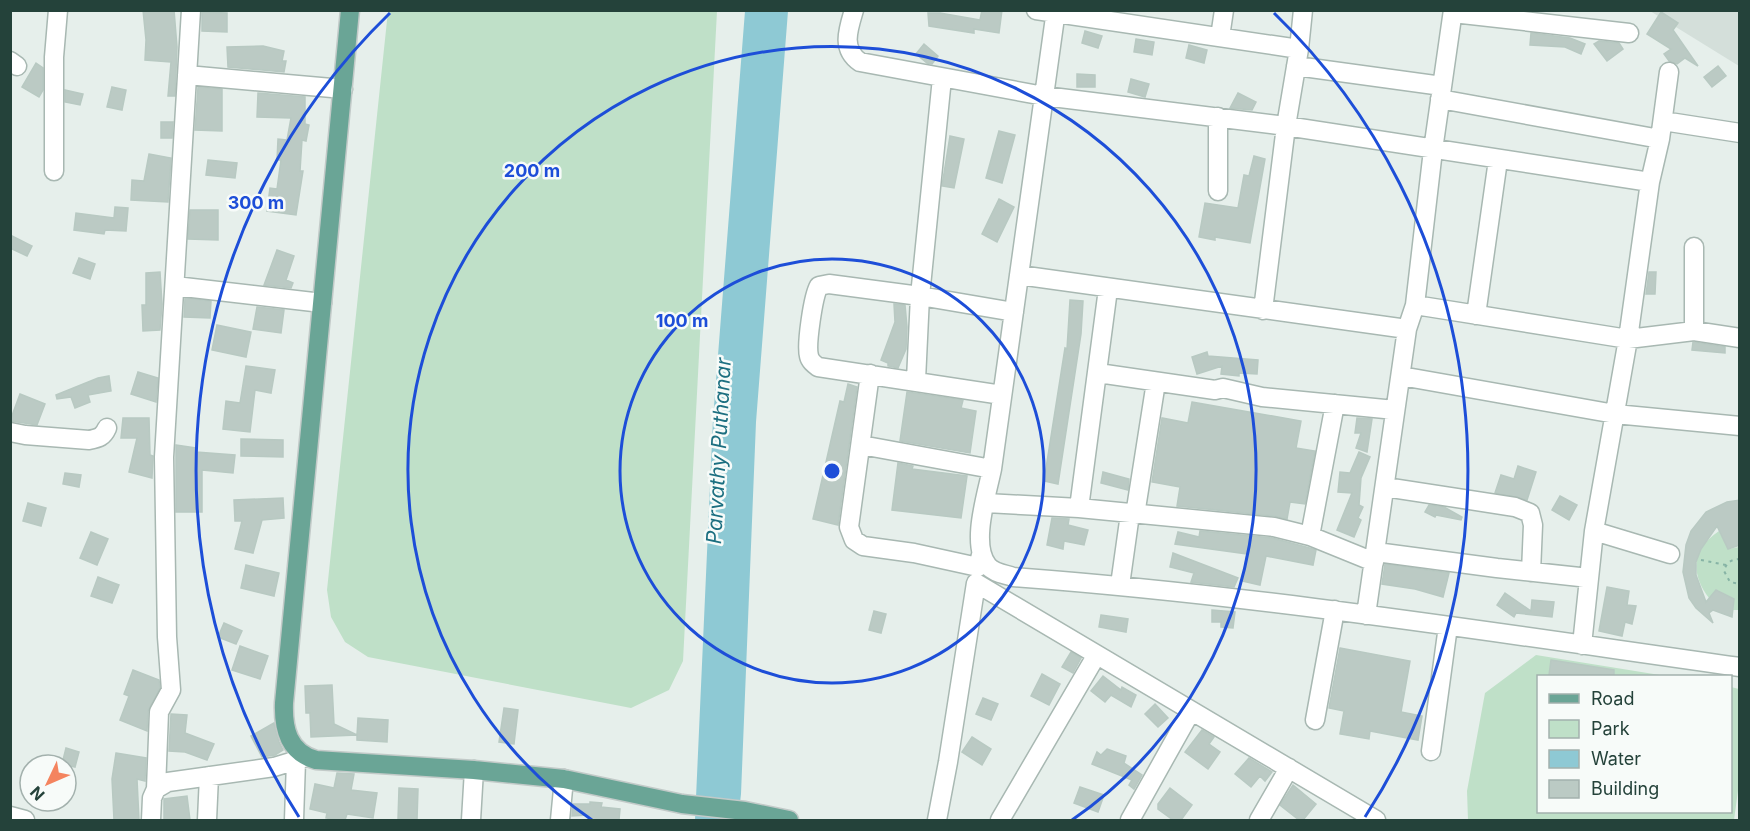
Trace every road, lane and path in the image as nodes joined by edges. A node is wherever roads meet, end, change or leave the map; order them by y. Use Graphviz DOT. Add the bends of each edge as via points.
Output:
graph roads {
  1 [pos="58,10"];
  2 [pos="191,10"];
  3 [pos="350,10"];
  4 [pos="854,10"];
  5 [pos="1036,10"];
  6 [pos="1224,10"];
  7 [pos="1303,10"];
  8 [pos="1056,12"];
  9 [pos="1453,12"];
  10 [pos="1629,33"];
  11 [pos="1220,37"];
  12 [pos="1298,58"];
  13 [pos="1669,72"];
  14 [pos="187,75"];
  15 [pos="942,78"];
  16 [pos="343,89"];
  17 [pos="1441,93"];
  18 [pos="1044,96"];
  19 [pos="1218,117"];
  20 [pos="1663,121"];
  21 [pos="1287,126"];
  22 [pos="1740,133"];
  23 [pos="1660,139"];
  24 [pos="1432,150"];
  25 [pos="1498,160"];
  26 [pos="54,171"];
  27 [pos="1650,182"];
  28 [pos="1218,191"];
  29 [pos="1694,247"];
  30 [pos="1019,275"];
  31 [pos="175,286"];
  32 [pos="1108,289"];
  33 [pos="920,296"];
  34 [pos="322,303"];
  35 [pos="1415,305"];
  36 [pos="1263,310"];
  37 [pos="1014,312"];
  38 [pos="1476,315"];
  39 [pos="1407,329"];
  40 [pos="1694,331"];
  41 [pos="1740,338"];
  42 [pos="1628,339"];
  43 [pos="1098,373"];
  44 [pos="870,374"];
  45 [pos="1401,376"];
  46 [pos="916,380"];
  47 [pos="1156,382"];
  48 [pos="1002,394"];
  49 [pos="1335,404"];
  50 [pos="1395,410"];
  51 [pos="1615,414"];
  52 [pos="1740,426"];
  53 [pos="107,428"];
  54 [pos="10,432"];
  55 [pos="861,445"];
  56 [pos="992,469"];
  57 [pos="1385,488"];
  58 [pos="986,503"];
  59 [pos="1079,508"];
  60 [pos="1133,515"];
  61 [pos="1594,531"];
  62 [pos="1310,536"];
  63 [pos="1670,554"];
  64 [pos="1375,557"];
  65 [pos="1740,559"];
  66 [pos="1701,560"];
  67 [pos="980,561"];
  68 [pos="1726,565"];
  69 [pos="1531,572"];
  70 [pos="1589,578"];
  71 [pos="1740,584"];
  72 [pos="1120,585"];
  73 [pos="1335,610"];
  74 [pos="1366,615"];
  75 [pos="1448,626"];
  76 [pos="1582,645"];
  77 [pos="1096,656"];
  78 [pos="1740,667"];
  79 [pos="1191,711"];
  80 [pos="1315,720"];
  81 [pos="1431,750"];
  82 [pos="302,759"];
  83 [pos="1288,768"];
  84 [pos="474,770"];
  85 [pos="209,776"];
  86 [pos="564,779"];
  87 [pos="156,789"];
  88 [pos="10,816"];
  89 [pos="25,820"];
  90 [pos="151,820"];
  91 [pos="207,820"];
  92 [pos="294,820"];
  93 [pos="471,820"];
  94 [pos="560,820"];
  95 [pos="787,820"];
  96 [pos="937,820"];
  97 [pos="1000,820"];
  98 [pos="1130,820"];
  99 [pos="1259,820"];
  100 [pos="1376,820"];
  1 -- 26 [label="street"];
  2 -- 14 [label="street"];
  3 -- 16 [label="main road"];
  4 -- 15 [label="street" via="847,46 854,58"];
  5 -- 8 [label="street"];
  6 -- 11 [label="street"];
  7 -- 12 [label="street"];
  8 -- 11 [label="street"];
  8 -- 18 [label="street"];
  9 -- 10 [label="street"];
  9 -- 17 [label="street"];
  11 -- 12 [label="street"];
  12 -- 17 [label="street"];
  12 -- 21 [label="street"];
  13 -- 20 [label="street"];
  14 -- 16 [label="street"];
  14 -- 31 [label="street"];
  15 -- 18 [label="street"];
  15 -- 33 [label="street"];
  16 -- 34 [label="main road"];
  17 -- 23 [label="street"];
  17 -- 24 [label="street"];
  18 -- 19 [label="street"];
  18 -- 30 [label="street"];
  19 -- 21 [label="street"];
  19 -- 28 [label="street"];
  20 -- 22 [label="street"];
  20 -- 23 [label="street"];
  21 -- 24 [label="street"];
  21 -- 36 [label="street"];
  23 -- 27 [label="street"];
  24 -- 25 [label="street"];
  24 -- 35 [label="street"];
  25 -- 27 [label="street"];
  25 -- 38 [label="street"];
  27 -- 42 [label="street"];
  29 -- 40 [label="street"];
  30 -- 32 [label="street"];
  30 -- 37 [label="street"];
  31 -- 34 [label="street"];
  31 -- 87 [label="street" via="164,457 171,690 159,712"];
  32 -- 36 [label="street"];
  32 -- 43 [label="street"];
  33 -- 37 [label="street"];
  33 -- 44 [label="street" via="819,286 814,294 809,358 818,367"];
  33 -- 46 [label="street"];
  34 -- 82 [label="main road" via="284,703 287,733"];
  35 -- 38 [label="street"];
  35 -- 39 [label="street"];
  36 -- 39 [label="street"];
  37 -- 48 [label="street"];
  38 -- 42 [label="street"];
  39 -- 45 [label="street"];
  40 -- 41 [label="street"];
  40 -- 42 [label="street"];
  42 -- 51 [label="street"];
  43 -- 47 [label="street"];
  43 -- 59 [label="street"];
  44 -- 46 [label="street"];
  44 -- 55 [label="street"];
  45 -- 50 [label="street"];
  45 -- 51 [label="street"];
  46 -- 48 [label="street"];
  47 -- 49 [label="street"];
  47 -- 60 [label="street"];
  48 -- 56 [label="street"];
  49 -- 50 [label="street"];
  49 -- 62 [label="street"];
  50 -- 57 [label="street"];
  51 -- 52 [label="street"];
  51 -- 61 [label="street"];
  53 -- 54 [label="street" via="99,438 89,440"];
  55 -- 56 [label="street"];
  55 -- 67 [label="street" via="849,527 854,540 864,546"];
  56 -- 58 [label="street"];
  57 -- 64 [label="street"];
  57 -- 69 [label="street" via="1515,507 1530,513"];
  58 -- 59 [label="street"];
  58 -- 67 [label="street" via="979,538"];
  59 -- 60 [label="street"];
  60 -- 62 [label="street" via="1274,528"];
  60 -- 72 [label="street"];
  61 -- 63 [label="street"];
  61 -- 70 [label="street"];
  62 -- 64 [label="street"];
  64 -- 69 [label="street"];
  64 -- 74 [label="street"];
  65 -- 68 [label="path"];
  66 -- 68 [label="path"];
  67 -- 72 [label="street" via="1013,577"];
  68 -- 71 [label="path" via="1727,579"];
  69 -- 70 [label="street"];
  70 -- 76 [label="street"];
  72 -- 73 [label="street"];
  73 -- 74 [label="street"];
  73 -- 80 [label="street"];
  74 -- 75 [label="street"];
  75 -- 76 [label="street"];
  75 -- 81 [label="street"];
  76 -- 78 [label="street"];
  77 -- 79 [label="street"];
  77 -- 96 [label="street" via="976,583"];
  77 -- 97 [label="street"];
  79 -- 83 [label="street"];
  79 -- 98 [label="street"];
  82 -- 84 [label="main road"];
  82 -- 85 [label="street"];
  82 -- 92 [label="street"];
  83 -- 99 [label="street"];
  83 -- 100 [label="street"];
  84 -- 86 [label="main road"];
  84 -- 93 [label="street"];
  85 -- 87 [label="street" via="168,782"];
  85 -- 91 [label="street"];
  86 -- 94 [label="street"];
  86 -- 95 [label="main road" via="682,804"];
  87 -- 90 [label="street"];
  88 -- 89 [label="street"];
}
